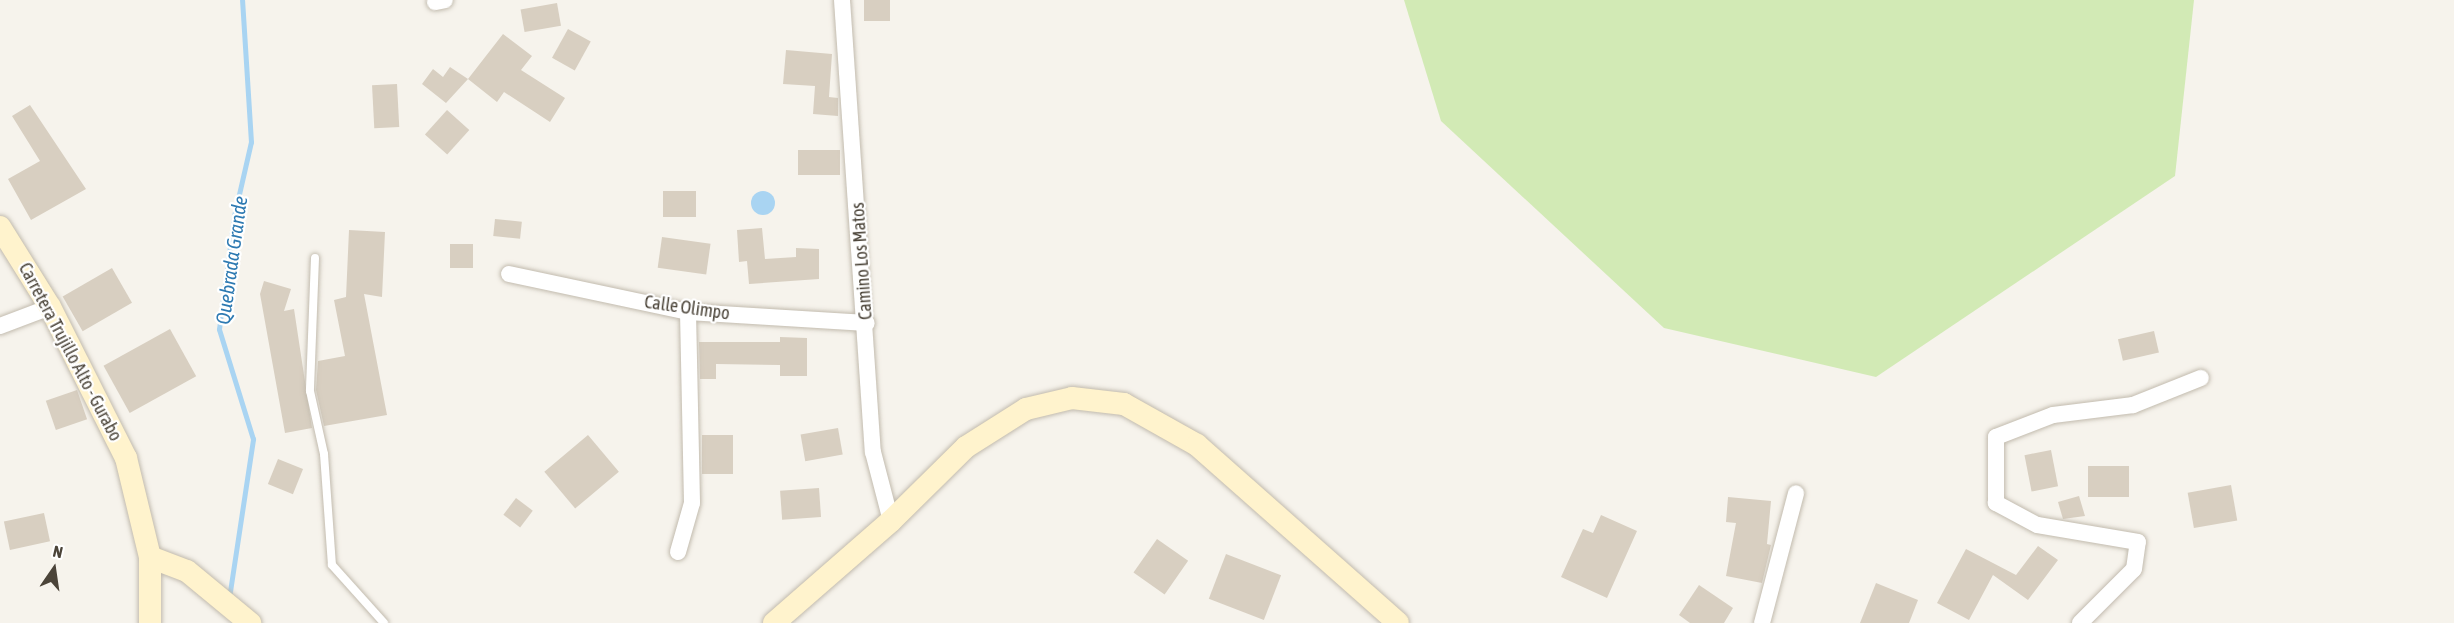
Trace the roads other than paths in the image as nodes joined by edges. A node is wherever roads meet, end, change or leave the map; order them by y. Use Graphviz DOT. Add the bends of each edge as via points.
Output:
graph roads {
  1 [pos="842,0"];
  2 [pos="0,227"];
  3 [pos="315,258"];
  4 [pos="509,274"];
  5 [pos="50,307"];
  6 [pos="688,312"];
  7 [pos="867,323"];
  8 [pos="0,326"];
  9 [pos="2201,378"];
  10 [pos="1796,493"];
  11 [pos="891,521"];
  12 [pos="678,552"];
  13 [pos="150,557"];
  14 [pos="150,623"];
  15 [pos="250,623"];
  16 [pos="384,623"];
  17 [pos="774,623"];
  18 [pos="1398,623"];
  19 [pos="1762,623"];
  20 [pos="2080,623"];
  1 -- 7 [label="street, Camino Los Matos"];
  2 -- 5 [label="street, Carretera Trujillo Alto - Gurabo"];
  3 -- 16 [label="lane" via="310,391 324,454 332,565"];
  4 -- 6 [label="street, Calle Olimpo"];
  5 -- 8 [label="street"];
  5 -- 13 [label="street, Carretera Trujillo Alto - Gurabo" via="126,458"];
  6 -- 7 [label="street, Calle Olimpo"];
  6 -- 12 [label="street" via="692,503"];
  7 -- 11 [label="street, Camino Los Matos" via="873,452"];
  9 -- 20 [label="street" via="2133,405 2053,415 1996,437 1995,503 2037,525 2138,542 2134,569"];
  10 -- 19 [label="street"];
  11 -- 17 [label="street"];
  11 -- 18 [label="street" via="966,447 1026,409 1071,398 1124,404 1197,445"];
  13 -- 14 [label="street, Carretera Trujillo Alto - Gurabo"];
  13 -- 15 [label="street" via="187,571"];
}
